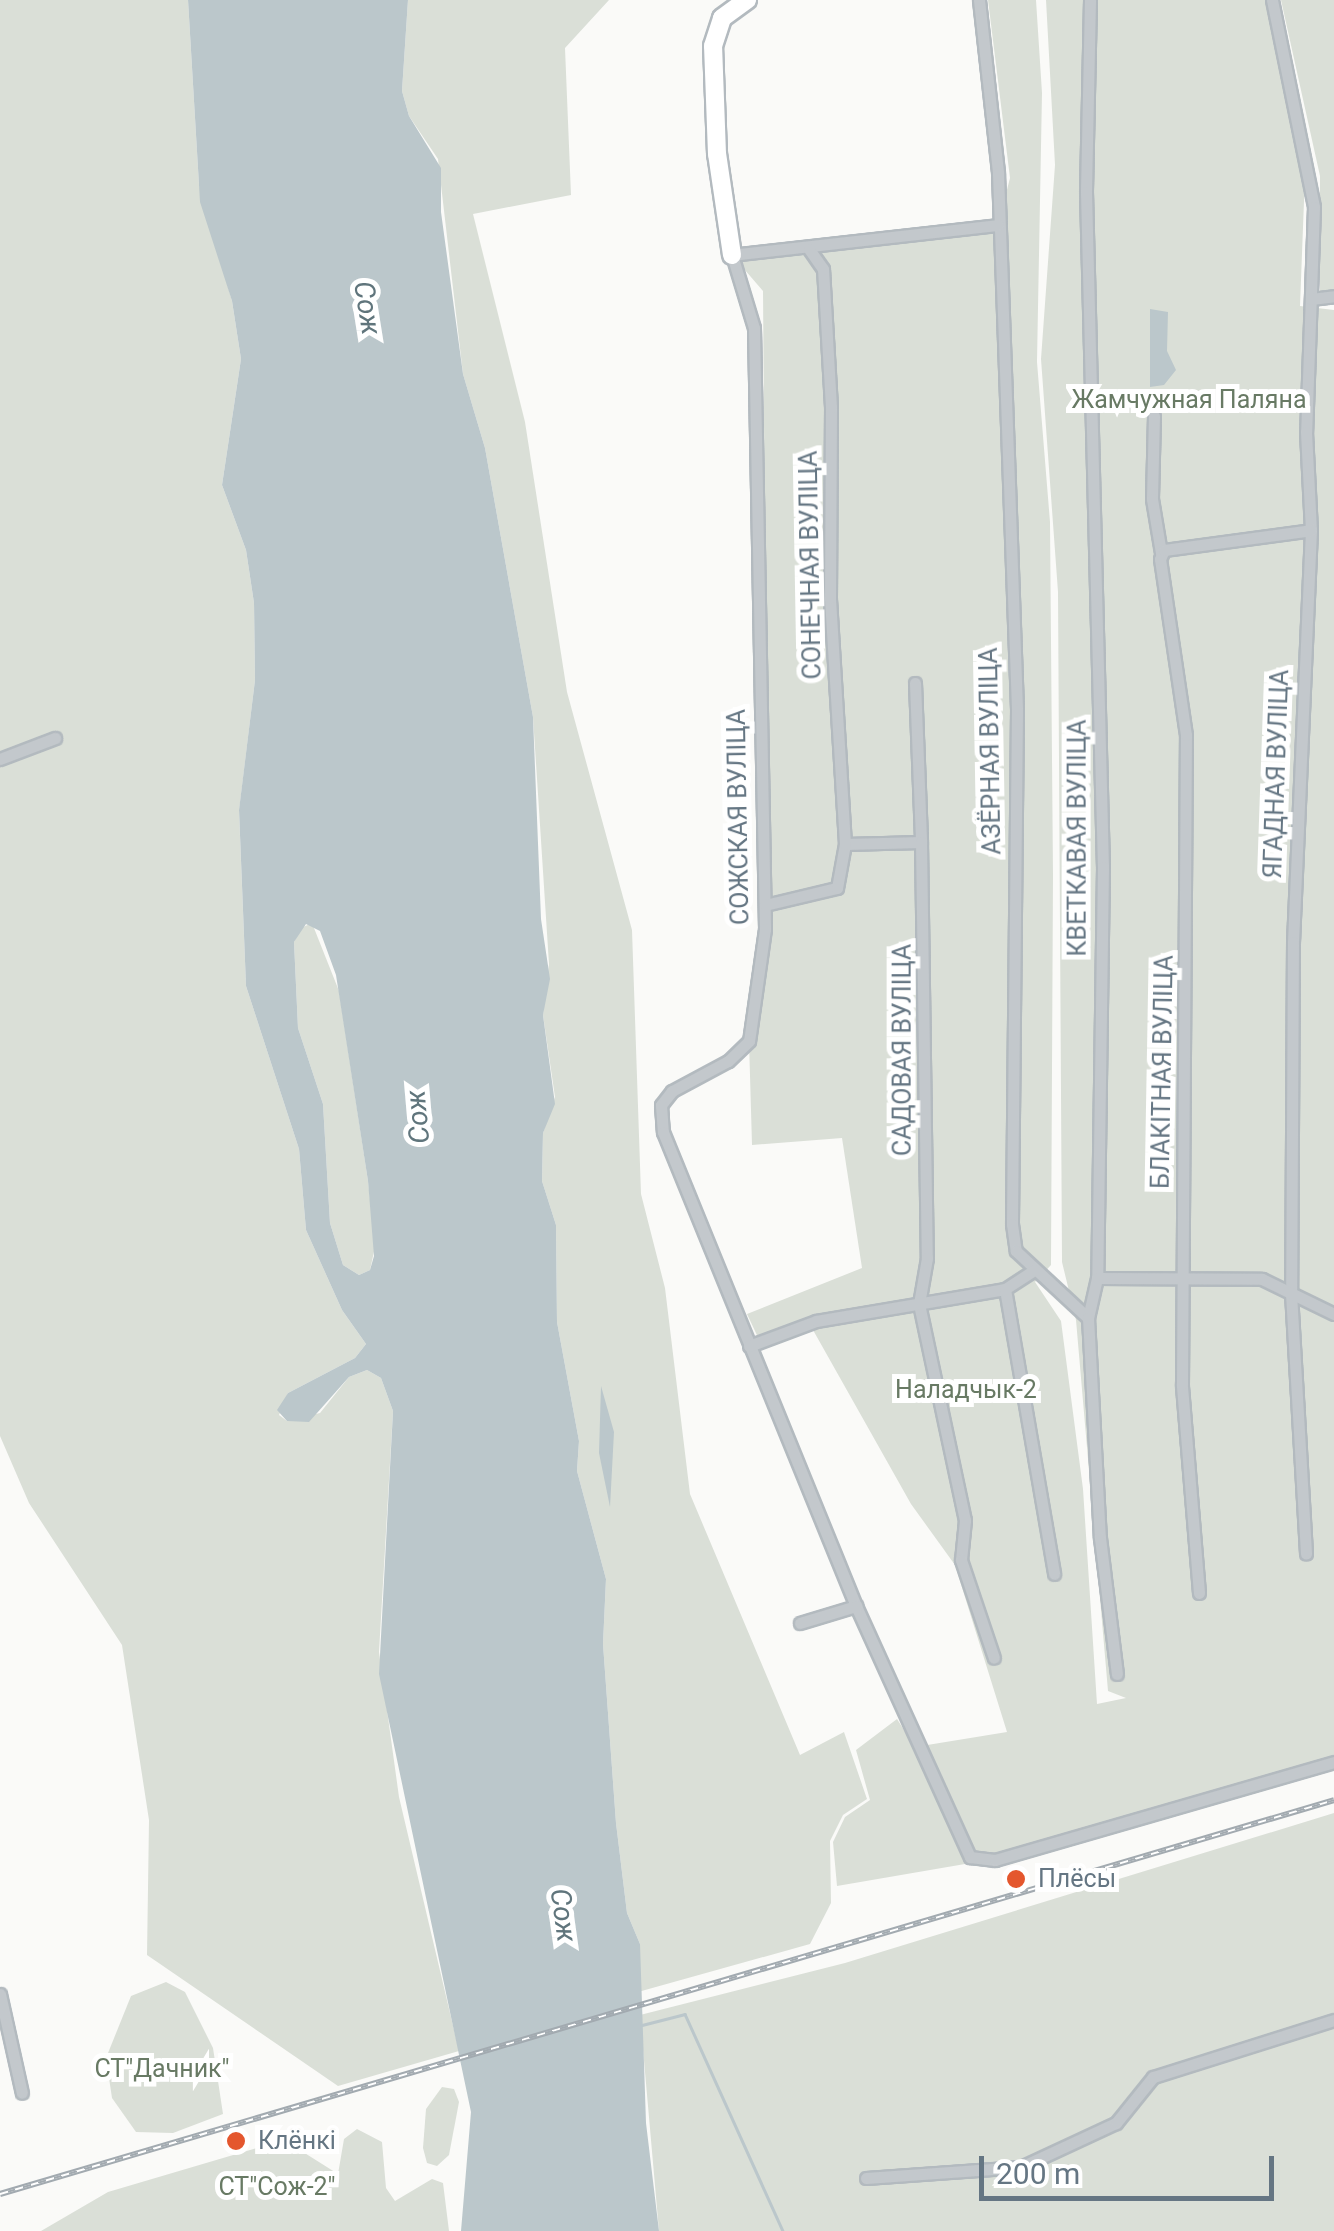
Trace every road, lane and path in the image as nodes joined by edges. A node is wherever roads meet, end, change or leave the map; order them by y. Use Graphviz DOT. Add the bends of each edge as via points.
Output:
graph roads {
  1 [pos="747,0"];
  2 [pos="979,0"];
  3 [pos="1090,0"];
  4 [pos="1272,0"];
  5 [pos="998,225"];
  6 [pos="808,248"];
  7 [pos="732,255"];
  8 [pos="1334,296"];
  9 [pos="1311,299"];
  10 [pos="1154,416"];
  11 [pos="1311,530"];
  12 [pos="1161,553"];
  13 [pos="915,682"];
  14 [pos="55,738"];
  15 [pos="0,758"];
  16 [pos="921,842"];
  17 [pos="845,844"];
  18 [pos="765,905"];
  19 [pos="1034,1270"];
  20 [pos="1184,1276"];
  21 [pos="1097,1278"];
  22 [pos="1005,1289"];
  23 [pos="1291,1293"];
  24 [pos="918,1304"];
  25 [pos="1334,1314"];
  26 [pos="1088,1318"];
  27 [pos="750,1346"];
  28 [pos="1306,1554"];
  29 [pos="1054,1574"];
  30 [pos="1199,1594"];
  31 [pos="856,1606"];
  32 [pos="800,1624"];
  33 [pos="994,1658"];
  34 [pos="1117,1674"];
  35 [pos="1334,1762"];
  36 [pos="0,1994"];
  37 [pos="1334,2020"];
  38 [pos="22,2093"];
  39 [pos="866,2178"];
  1 -- 7 [label="street" via="722,18 713,46"];
  2 -- 5 [label="street, АЗЁРНАЯ ВУЛІЦА"];
  3 -- 21 [label="street, КВЕТКАВАЯ ВУЛІЦА" via="1086,192 1102,867"];
  4 -- 9 [label="street, ЯГАДНАЯ ВУЛІЦА" via="1312,188"];
  5 -- 6 [label="street"];
  5 -- 19 [label="street, АЗЁРНАЯ ВУЛІЦА" via="1017,710 1012,1224 1016,1251"];
  6 -- 7 [label="street"];
  6 -- 17 [label="street, СОНЕЧНАЯ ВУЛІЦА" via="823,269 831,407 830,598"];
  7 -- 18 [label="street, СОЖСКАЯ ВУЛІЦА" via="754,328"];
  8 -- 9 [label="street"];
  9 -- 11 [label="street, ЯГАДНАЯ ВУЛІЦА"];
  10 -- 12 [label="street, БЛАКІТНАЯ ВУЛІЦА" via="1152,499"];
  11 -- 12 [label="street"];
  11 -- 23 [label="street, ЯГАДНАЯ ВУЛІЦА" via="1293,942"];
  12 -- 20 [label="street, БЛАКІТНАЯ ВУЛІЦА" via="1186,734"];
  13 -- 16 [label="street, САДОВАЯ ВУЛІЦА"];
  14 -- 15 [label="street"];
  16 -- 17 [label="street"];
  16 -- 24 [label="street, САДОВАЯ ВУЛІЦА" via="927,1258"];
  17 -- 18 [label="street, СОНЕЧНАЯ ВУЛІЦА" via="838,888"];
  18 -- 27 [label="street, СОЖСКАЯ ВУЛІЦА" via="749,1041 660,1105 675,1165"];
  19 -- 22 [label="street"];
  19 -- 26 [label="street"];
  20 -- 21 [label="street"];
  20 -- 23 [label="street" via="1262,1278"];
  20 -- 30 [label="street, БЛАКІТНАЯ ВУЛІЦА" via="1182,1384"];
  21 -- 26 [label="street, КВЕТКАВАЯ ВУЛІЦА"];
  22 -- 24 [label="street"];
  22 -- 29 [label="street"];
  23 -- 25 [label="street"];
  23 -- 28 [label="street, ЯГАДНАЯ ВУЛІЦА"];
  24 -- 27 [label="street" via="816,1321"];
  24 -- 33 [label="street" via="965,1520 961,1560"];
  26 -- 34 [label="street, КВЕТКАВАЯ ВУЛІЦА" via="1100,1538"];
  27 -- 31 [label="street, СОЖСКАЯ ВУЛІЦА"];
  31 -- 32 [label="street"];
  31 -- 35 [label="street, СОЖСКАЯ ВУЛІЦА" via="970,1856 983,1863"];
  36 -- 38 [label="street"];
  37 -- 39 [label="street" via="1153,2077 1116,2123 1021,2167"];
}
